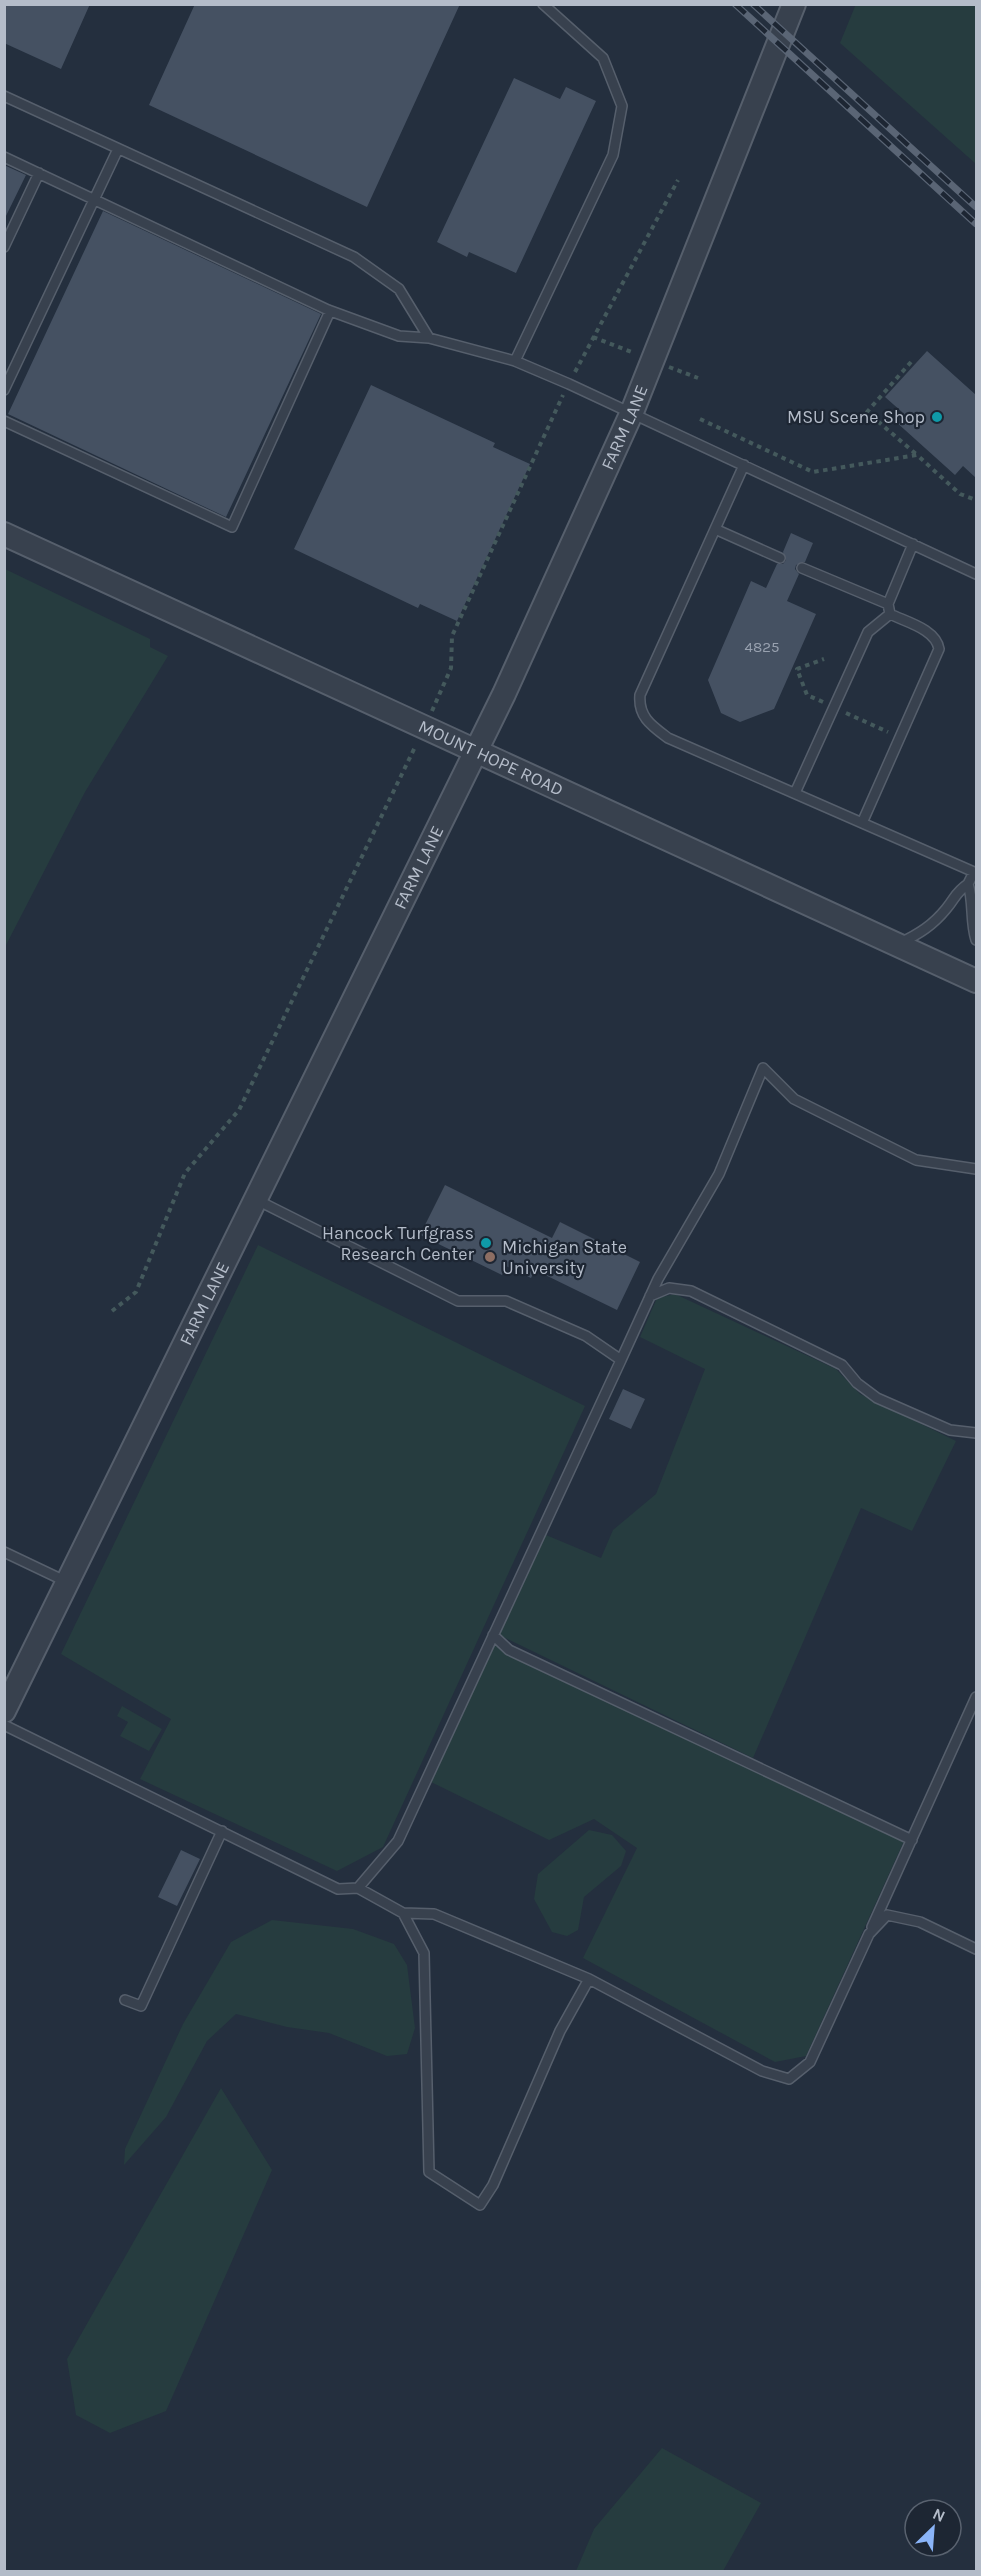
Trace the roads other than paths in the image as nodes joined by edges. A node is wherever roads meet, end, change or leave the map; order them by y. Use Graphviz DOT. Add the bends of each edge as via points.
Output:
graph roads {
  1 [pos="543,4"];
  2 [pos="794,4"];
  3 [pos="4,96"];
  4 [pos="118,149"];
  5 [pos="4,157"];
  6 [pos="39,173"];
  7 [pos="93,199"];
  8 [pos="4,247"];
  9 [pos="330,311"];
  10 [pos="429,338"];
  11 [pos="515,361"];
  12 [pos="4,390"];
  13 [pos="632,412"];
  14 [pos="4,421"];
  15 [pos="744,465"];
  16 [pos="715,529"];
  17 [pos="4,534"];
  18 [pos="913,544"];
  19 [pos="780,558"];
  20 [pos="802,568"];
  21 [pos="976,574"];
  22 [pos="889,609"];
  23 [pos="476,751"];
  24 [pos="795,793"];
  25 [pos="862,823"];
  26 [pos="969,884"];
  27 [pos="976,940"];
  28 [pos="896,944"];
  29 [pos="976,981"];
  30 [pos="976,1169"];
  31 [pos="255,1199"];
  32 [pos="650,1296"];
  33 [pos="621,1360"];
  34 [pos="976,1433"];
  35 [pos="4,1552"];
  36 [pos="67,1582"];
  37 [pos="493,1635"];
  38 [pos="976,1697"];
  39 [pos="4,1710"];
  40 [pos="4,1725"];
  41 [pos="222,1831"];
  42 [pos="912,1840"];
  43 [pos="358,1888"];
  44 [pos="403,1913"];
  45 [pos="869,1934"];
  46 [pos="976,1949"];
  47 [pos="589,1979"];
  48 [pos="125,2000"];
  1 -- 11 [label="lane" via="603,58 622,106 613,155"];
  2 -- 13 [label="street, FARM LANE"];
  3 -- 4 [label="lane"];
  4 -- 7 [label="lane"];
  4 -- 10 [label="lane" via="354,257 399,289"];
  5 -- 6 [label="lane"];
  6 -- 7 [label="lane"];
  6 -- 8 [label="lane"];
  7 -- 9 [label="lane"];
  7 -- 12 [label="lane"];
  9 -- 10 [label="lane" via="399,336"];
  9 -- 14 [label="lane" via="232,527"];
  10 -- 11 [label="lane"];
  11 -- 13 [label="lane"];
  13 -- 15 [label="lane"];
  13 -- 23 [label="street, FARM LANE"];
  15 -- 16 [label="lane"];
  15 -- 18 [label="lane"];
  16 -- 19 [label="lane"];
  16 -- 24 [label="lane" via="640,695 643,715 668,738"];
  17 -- 23 [label="street, MOUNT HOPE ROAD"];
  18 -- 21 [label="lane"];
  18 -- 22 [label="lane"];
  20 -- 22 [label="lane"];
  22 -- 24 [label="lane" via="868,632"];
  22 -- 25 [label="lane" via="932,635 939,649"];
  23 -- 28 [label="street, MOUNT HOPE ROAD"];
  23 -- 31 [label="street, FARM LANE"];
  24 -- 25 [label="lane"];
  25 -- 26 [label="lane" via="974,872"];
  26 -- 27 [label="lane"];
  26 -- 28 [label="lane" via="956,892 936,921 920,934"];
  28 -- 29 [label="street, MOUNT HOPE ROAD"];
  30 -- 32 [label="lane" via="916,1160 794,1099 763,1068 719,1174"];
  31 -- 33 [label="lane" via="458,1301 506,1300 586,1336"];
  31 -- 36 [label="street, FARM LANE"];
  32 -- 33 [label="lane"];
  32 -- 34 [label="lane" via="669,1288 692,1291 843,1365 857,1383 877,1398 950,1430"];
  33 -- 37 [label="lane"];
  35 -- 36 [label="lane"];
  36 -- 39 [label="street, FARM LANE"];
  37 -- 42 [label="lane" via="509,1650"];
  37 -- 43 [label="lane" via="398,1841"];
  38 -- 42 [label="lane"];
  40 -- 41 [label="lane"];
  41 -- 43 [label="lane" via="338,1889"];
  41 -- 48 [label="lane" via="141,2006"];
  42 -- 45 [label="lane"];
  43 -- 44 [label="lane"];
  44 -- 47 [label="lane" via="434,1914"];
  44 -- 47 [label="lane" via="424,1953 429,2172 480,2205 493,2185 560,2031"];
  45 -- 46 [label="lane" via="887,1915 920,1922"];
  45 -- 47 [label="lane" via="810,2062 789,2079 762,2071"];
}
